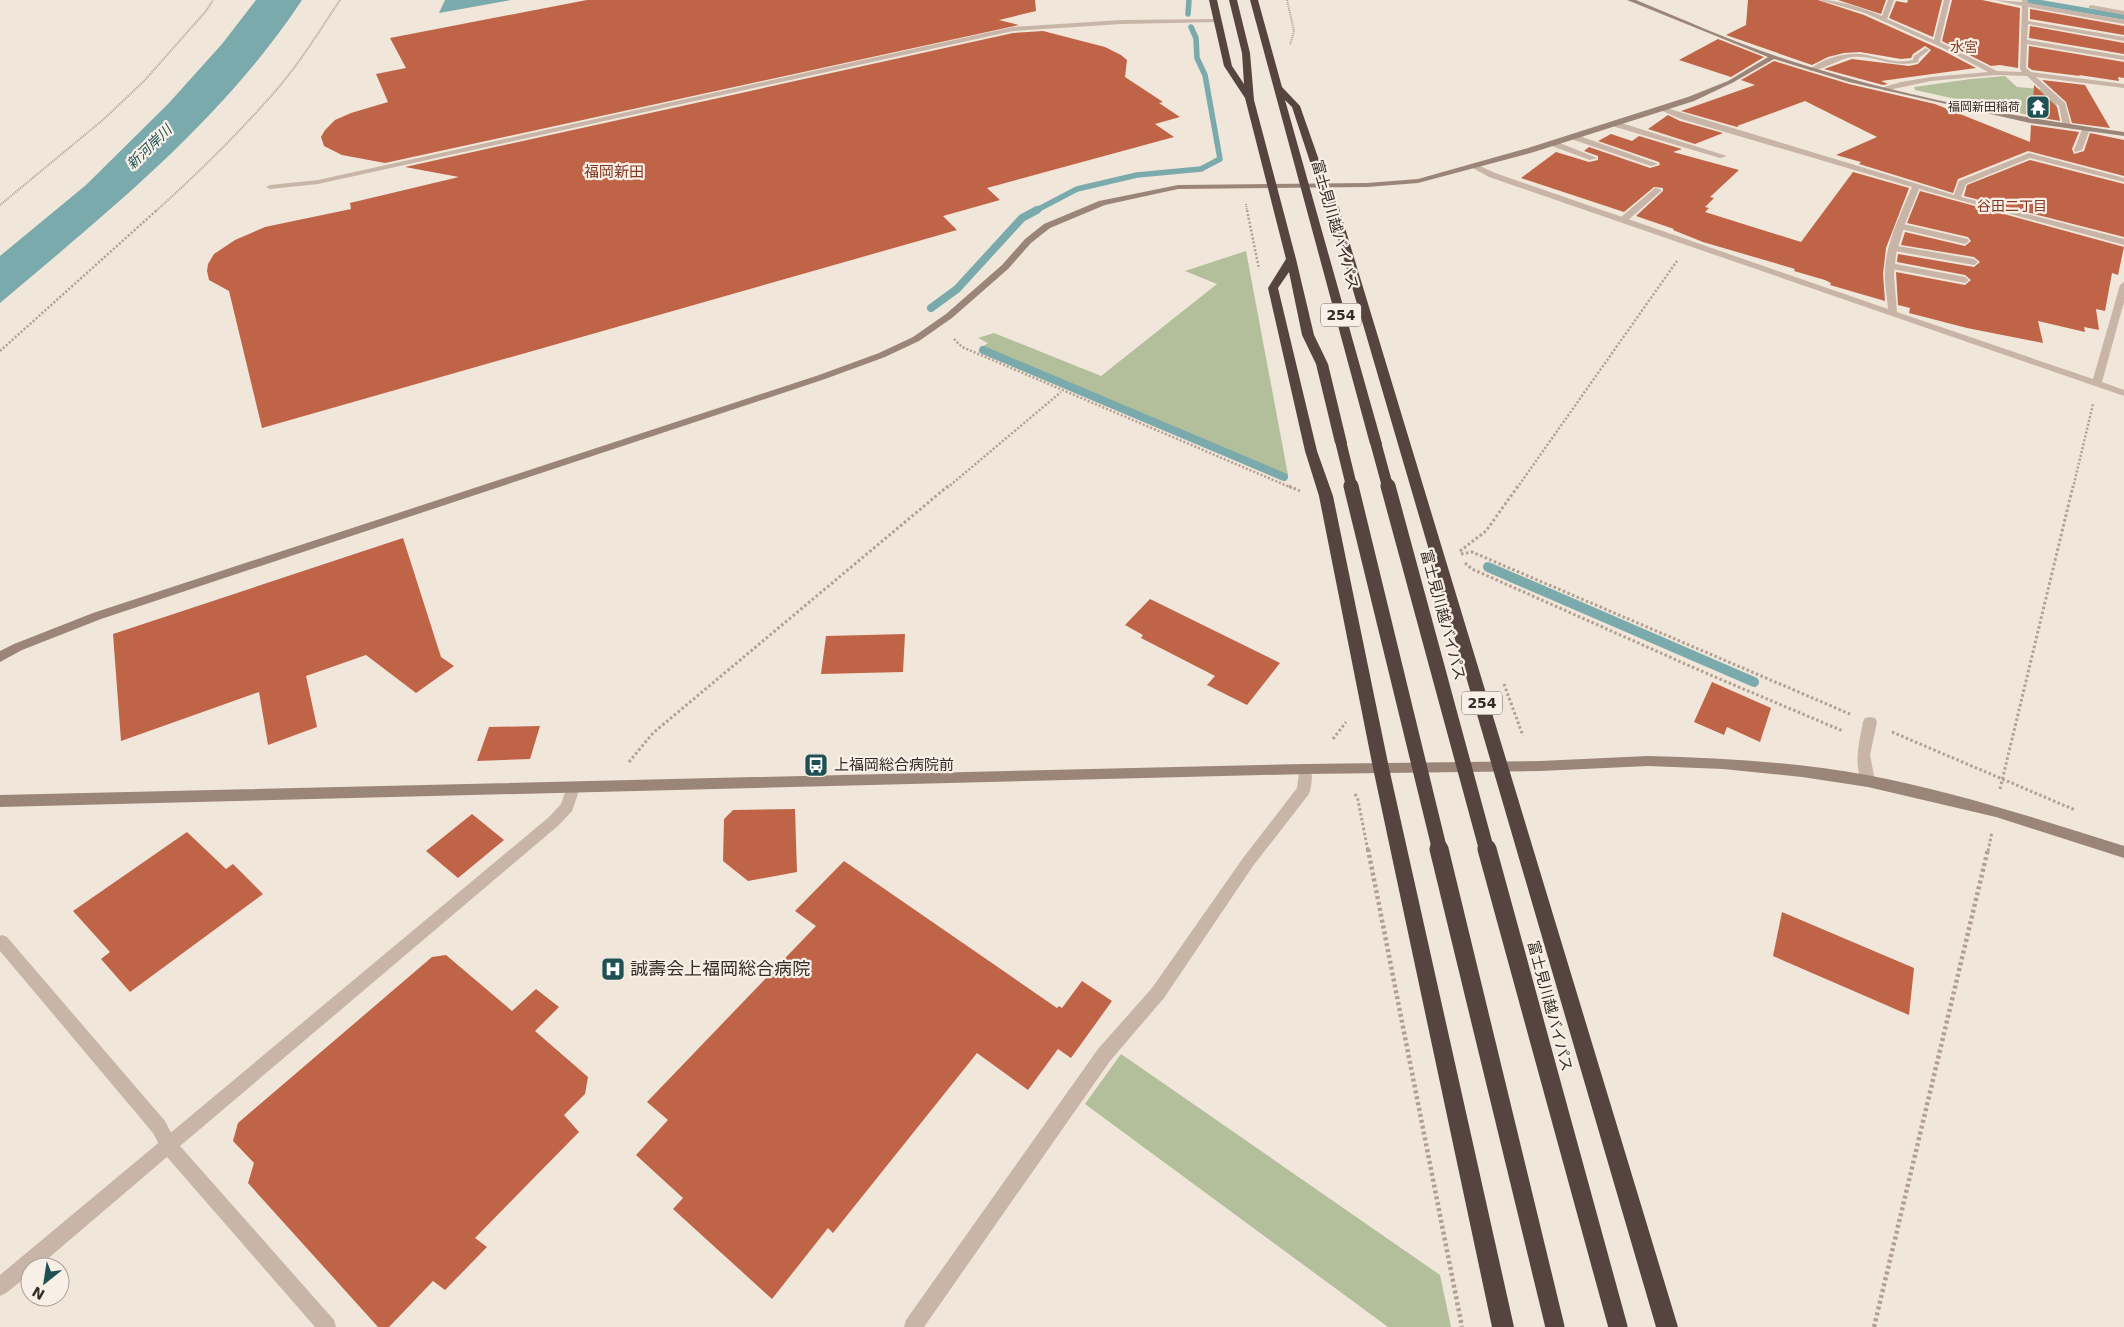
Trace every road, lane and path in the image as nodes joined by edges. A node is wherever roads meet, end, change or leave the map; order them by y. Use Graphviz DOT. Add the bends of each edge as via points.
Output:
graph roads {
  1 [pos="214,0"];
  2 [pos="340,0"];
  3 [pos="1213,0"];
  4 [pos="1233,0"];
  5 [pos="1254,0"];
  6 [pos="1630,0"];
  7 [pos="1823,0"];
  8 [pos="1891,0"];
  9 [pos="1947,0"];
  10 [pos="1997,0"];
  11 [pos="2025,2"];
  12 [pos="2086,6"];
  13 [pos="2124,13"];
  14 [pos="1884,19"];
  15 [pos="1218,22"];
  16 [pos="2025,22"];
  17 [pos="2124,22"];
  18 [pos="2124,39"];
  19 [pos="2024,40"];
  20 [pos="1937,43"];
  21 [pos="1926,50"];
  22 [pos="1773,57"];
  23 [pos="2124,58"];
  24 [pos="1812,70"];
  25 [pos="1996,73"];
  26 [pos="2027,74"];
  27 [pos="2124,86"];
  28 [pos="1279,89"];
  29 [pos="1887,89"];
  30 [pos="1250,100"];
  31 [pos="1662,108"];
  32 [pos="1615,124"];
  33 [pos="2066,126"];
  34 [pos="2086,129"];
  35 [pos="2124,134"];
  36 [pos="1574,136"];
  37 [pos="1552,143"];
  38 [pos="2078,150"];
  39 [pos="1723,156"];
  40 [pos="1593,158"];
  41 [pos="1654,164"];
  42 [pos="1475,167"];
  43 [pos="2124,180"];
  44 [pos="1271,186"];
  45 [pos="1304,186"];
  46 [pos="1323,186"];
  47 [pos="1917,186"];
  48 [pos="270,187"];
  49 [pos="1658,190"];
  50 [pos="1957,198"];
  51 [pos="0,205"];
  52 [pos="1622,220"];
  53 [pos="1899,226"];
  54 [pos="1965,241"];
  55 [pos="2124,242"];
  56 [pos="1688,244"];
  57 [pos="1892,248"];
  58 [pos="1291,259"];
  59 [pos="1974,262"];
  60 [pos="1890,266"];
  61 [pos="1965,280"];
  62 [pos="2124,284"];
  63 [pos="1894,314"];
  64 [pos="954,339"];
  65 [pos="0,351"];
  66 [pos="2098,384"];
  67 [pos="1061,392"];
  68 [pos="2124,393"];
  69 [pos="1326,496"];
  70 [pos="1465,547"];
  71 [pos="0,657"];
  72 [pos="1870,722"];
  73 [pos="1866,740"];
  74 [pos="1501,766"];
  75 [pos="1382,768"];
  76 [pos="1305,769"];
  77 [pos="2002,779"];
  78 [pos="1868,781"];
  79 [pos="614,786"];
  80 [pos="573,788"];
  81 [pos="1355,794"];
  82 [pos="0,802"];
  83 [pos="1996,811"];
  84 [pos="2080,812"];
  85 [pos="2124,852"];
  86 [pos="2,942"];
  87 [pos="169,1146"];
  88 [pos="0,1287"];
  89 [pos="327,1327"];
  90 [pos="913,1327"];
  91 [pos="1462,1327"];
  92 [pos="1503,1327"];
  93 [pos="1555,1327"];
  94 [pos="1618,1327"];
  95 [pos="1667,1327"];
  96 [pos="1874,1327"];
  1 -- 51 [label="path" via="145,80 104,119"];
  2 -- 65 [label="path" via="278,88 186,185"];
  3 -- 15 [label="highway"];
  4 -- 30 [label="highway, 254" via="1246,53"];
  5 -- 28 [label="highway, 富士見川越バイパス / 254"];
  6 -- 22 [label="street"];
  7 -- 14 [label="street"];
  8 -- 14 [label="street"];
  9 -- 20 [label="street"];
  10 -- 11 [label="street"];
  11 -- 16 [label="street"];
  11 -- 17 [label="street"];
  12 -- 13 [label="street"];
  14 -- 20 [label="street"];
  15 -- 30 [label="highway" via="1228,66"];
  15 -- 48 [label="street" via="1122,22 1013,29 318,182"];
  16 -- 18 [label="street"];
  16 -- 19 [label="street"];
  19 -- 23 [label="street"];
  19 -- 26 [label="street" via="2023,69"];
  20 -- 25 [label="street"];
  21 -- 24 [label="street" via="1907,65 1856,55"];
  22 -- 24 [label="street"];
  22 -- 31 [label="street" via="1700,96"];
  24 -- 29 [label="street"];
  25 -- 26 [label="street"];
  25 -- 29 [label="street" via="1931,78"];
  26 -- 27 [label="street"];
  26 -- 33 [label="street" via="2062,105"];
  28 -- 45 [label="highway, 富士見川越バイパス / 254"];
  28 -- 46 [label="highway, 254" via="1296,106"];
  29 -- 33 [label="street"];
  30 -- 44 [label="highway, 254"];
  31 -- 32 [label="street"];
  31 -- 47 [label="street" via="1692,120"];
  32 -- 36 [label="street"];
  32 -- 39 [label="street"];
  33 -- 34 [label="street"];
  34 -- 35 [label="street"];
  34 -- 38 [label="street"];
  36 -- 37 [label="street"];
  36 -- 41 [label="street"];
  37 -- 40 [label="street"];
  37 -- 42 [label="street"];
  42 -- 46 [label="street" via="1418,181"];
  42 -- 52 [label="street"];
  43 -- 50 [label="street" via="2029,155 1962,183"];
  44 -- 45 [label="street"];
  44 -- 58 [label="highway, 254"];
  44 -- 71 [label="street" via="1178,187 1128,196 1082,210 1041,231 949,316 882,356 97,616"];
  45 -- 46 [label="street"];
  45 -- 94 [label="highway, 富士見川越バイパス / 254, bridge"];
  46 -- 74 [label="highway, 254" via="1334,208"];
  47 -- 50 [label="street"];
  47 -- 53 [label="street"];
  49 -- 52 [label="street"];
  50 -- 55 [label="street"];
  52 -- 56 [label="street"];
  53 -- 54 [label="street"];
  53 -- 57 [label="street"];
  56 -- 63 [label="street"];
  56 -- 70 [label="path" via="1486,531"];
  57 -- 59 [label="street"];
  57 -- 60 [label="street"];
  58 -- 69 [label="highway" via="1273,288 1311,451"];
  58 -- 93 [label="highway, 254, bridge" via="1308,336 1322,364"];
  60 -- 61 [label="street"];
  60 -- 63 [label="street"];
  62 -- 66 [label="street"];
  63 -- 66 [label="street"];
  64 -- 69 [label="path" via="962,347 1287,487"];
  66 -- 68 [label="street"];
  66 -- 77 [label="path"];
  67 -- 79 [label="path" via="653,733"];
  69 -- 75 [label="highway"];
  72 -- 73 [label="street"];
  72 -- 73 [label="path" via="1472,552 1456,554 1472,569"];
  72 -- 77 [label="path"];
  73 -- 78 [label="street" via="1863,755"];
  74 -- 75 [label="street"];
  74 -- 78 [label="street" via="1648,761 1722,764"];
  74 -- 95 [label="highway, 254"];
  75 -- 76 [label="street"];
  75 -- 92 [label="highway"];
  76 -- 79 [label="street"];
  76 -- 90 [label="street" via="1304,790 1248,862 1158,993 1104,1055"];
  77 -- 83 [label="path"];
  77 -- 84 [label="path"];
  78 -- 83 [label="street"];
  79 -- 80 [label="street"];
  80 -- 82 [label="street"];
  80 -- 87 [label="street" via="567,807 554,821"];
  81 -- 91 [label="path"];
  83 -- 85 [label="street"];
  83 -- 96 [label="path"];
  86 -- 87 [label="street" via="159,1126"];
  87 -- 88 [label="street"];
  87 -- 89 [label="street"];
}
